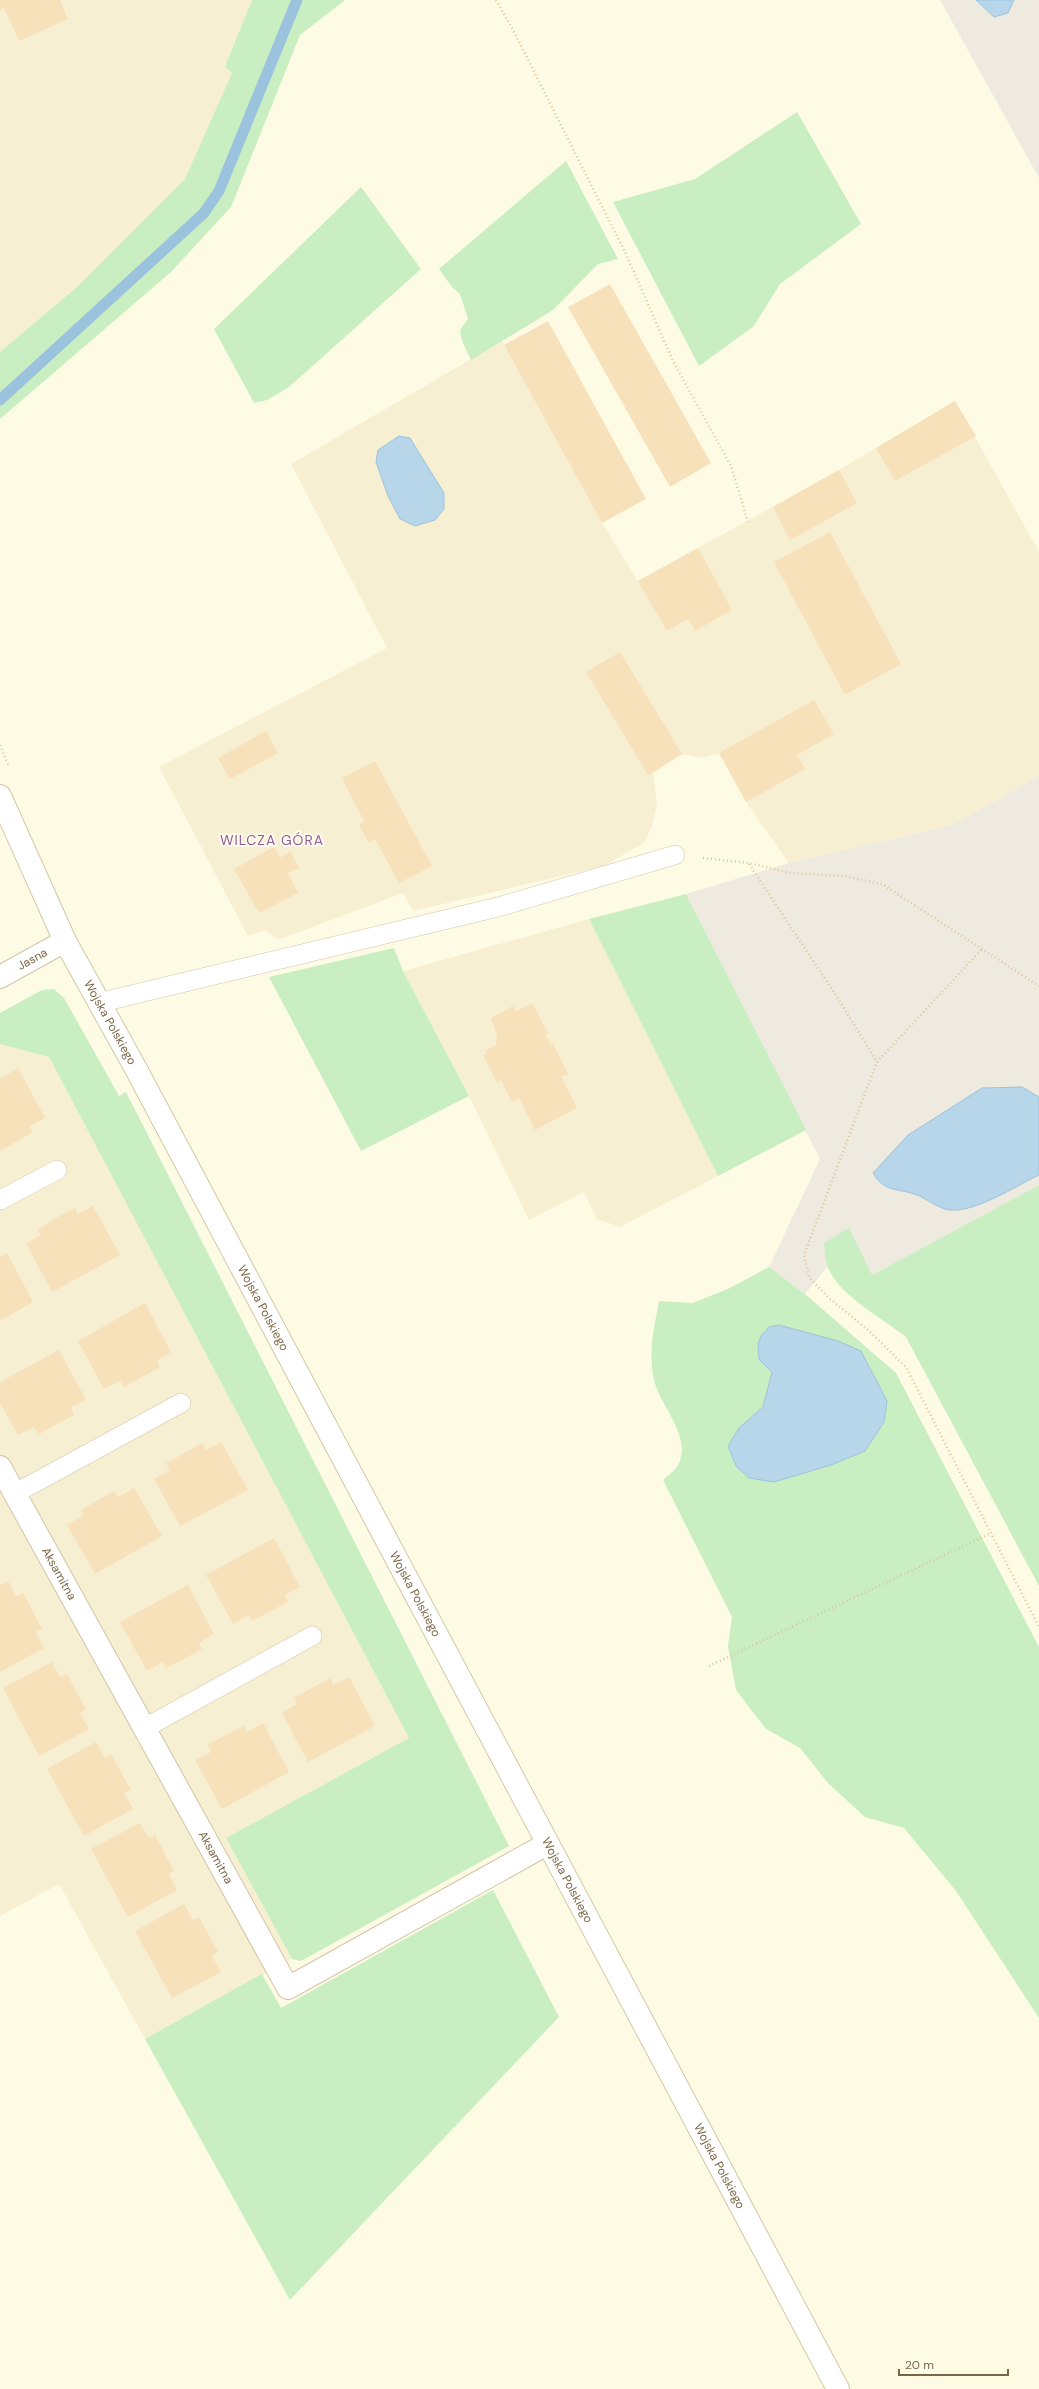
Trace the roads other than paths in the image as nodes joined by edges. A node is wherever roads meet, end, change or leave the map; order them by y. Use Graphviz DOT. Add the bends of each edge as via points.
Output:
graph roads {
  1 [pos="0,796"];
  2 [pos="675,855"];
  3 [pos="65,941"];
  4 [pos="0,977"];
  5 [pos="98,1003"];
  6 [pos="57,1170"];
  7 [pos="0,1200"];
  8 [pos="181,1403"];
  9 [pos="0,1467"];
  10 [pos="14,1494"];
  11 [pos="312,1636"];
  12 [pos="143,1729"];
  13 [pos="547,1844"];
  14 [pos="838,2389"];
  1 -- 3 [label="street, Wojska Polskiego"];
  2 -- 5 [label="lane" via="498,907"];
  3 -- 4 [label="street, Jasna"];
  3 -- 5 [label="street, Wojska Polskiego"];
  5 -- 13 [label="street, Wojska Polskiego" via="140,1076"];
  6 -- 7 [label="lane"];
  8 -- 10 [label="lane"];
  9 -- 10 [label="street, Aksamitna"];
  10 -- 12 [label="street, Aksamitna"];
  11 -- 12 [label="lane"];
  12 -- 13 [label="street, Aksamitna" via="288,1988"];
  13 -- 14 [label="street, Wojska Polskiego"];
}
